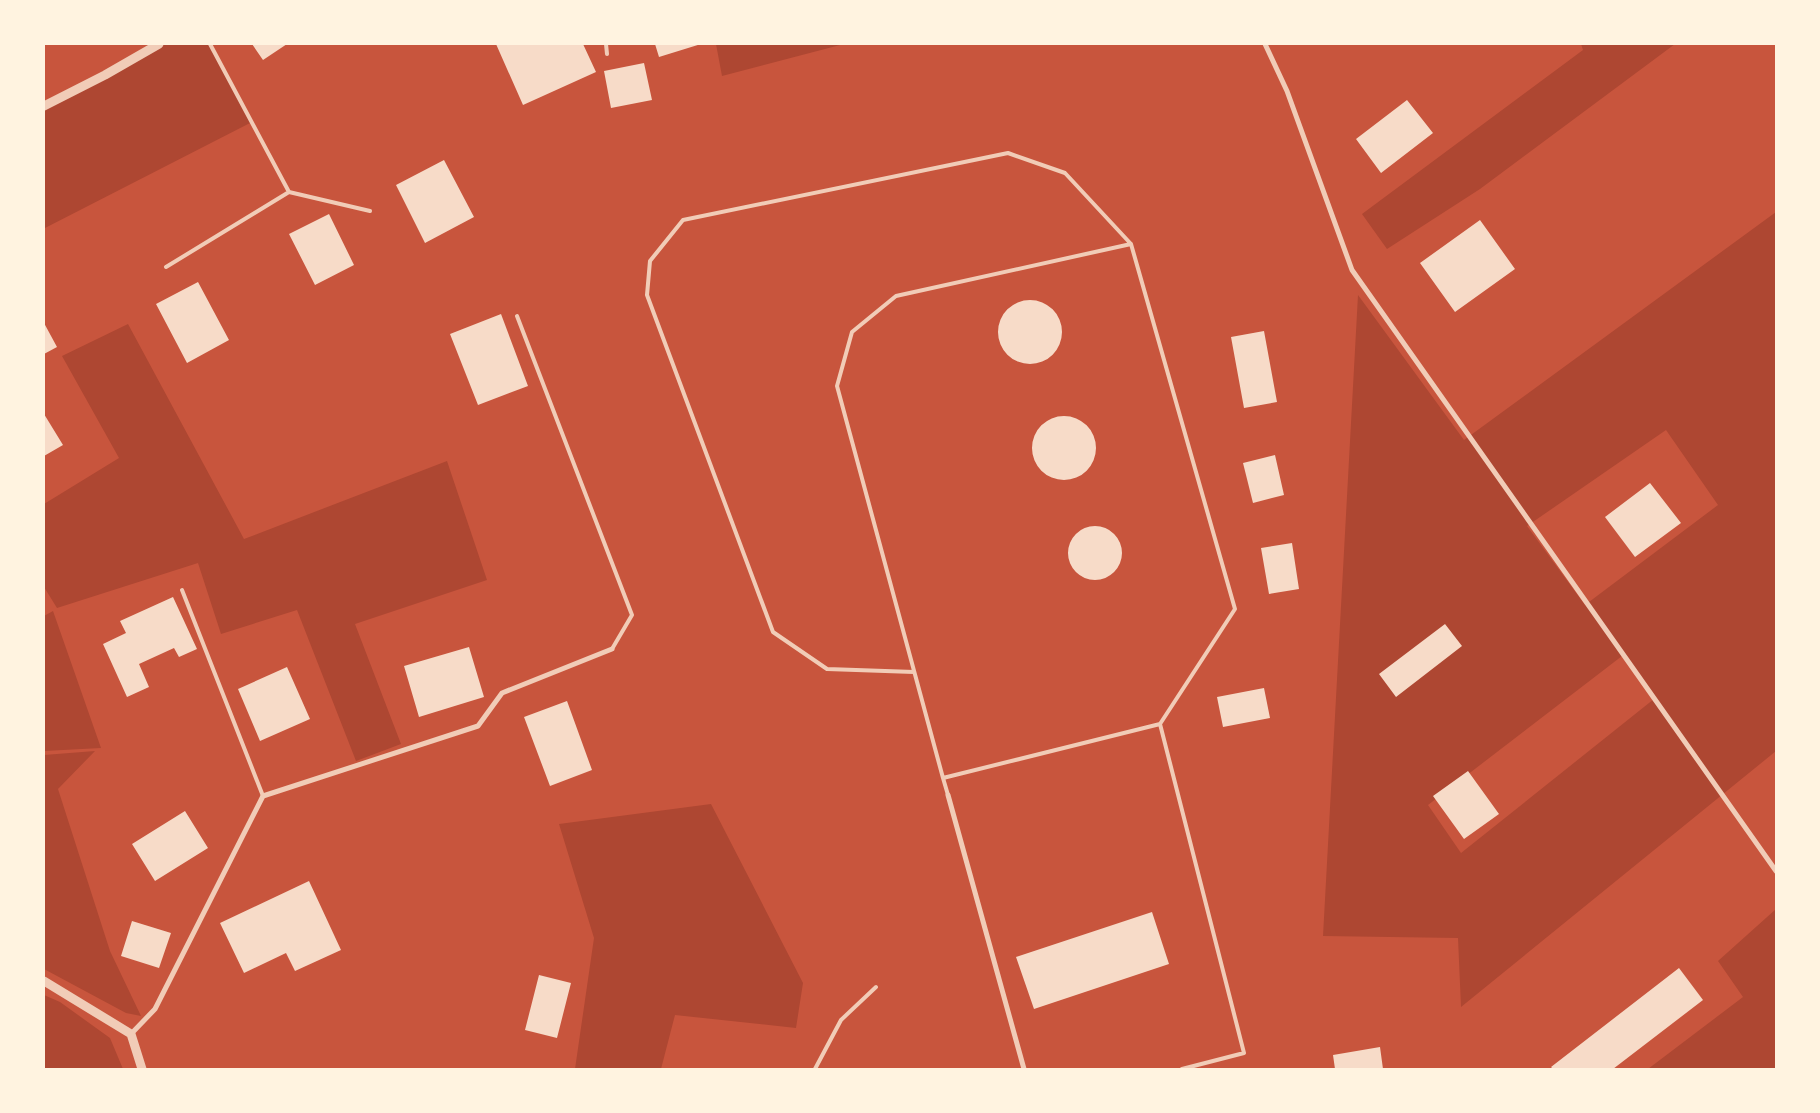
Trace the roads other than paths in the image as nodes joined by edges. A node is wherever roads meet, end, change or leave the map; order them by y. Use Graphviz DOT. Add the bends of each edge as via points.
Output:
graph roads {
  1 [pos="159,44"];
  2 [pos="210,44"];
  3 [pos="606,44"];
  4 [pos="1266,44"];
  5 [pos="607,54"];
  6 [pos="44,106"];
  7 [pos="289,192"];
  8 [pos="370,211"];
  9 [pos="1131,244"];
  10 [pos="166,267"];
  11 [pos="517,316"];
  12 [pos="182,590"];
  13 [pos="612,649"];
  14 [pos="914,672"];
  15 [pos="1160,724"];
  16 [pos="943,778"];
  17 [pos="948,795"];
  18 [pos="263,796"];
  19 [pos="1776,872"];
  20 [pos="44,981"];
  21 [pos="876,987"];
  22 [pos="131,1034"];
  23 [pos="142,1069"];
  24 [pos="815,1069"];
  25 [pos="1024,1069"];
  26 [pos="1182,1069"];
  1 -- 6 [label="street"];
  2 -- 7 [label="lane"];
  3 -- 5 [label="lane"];
  4 -- 19 [label="street" via="1287,91 1352,270"];
  7 -- 8 [label="lane"];
  7 -- 10 [label="lane"];
  9 -- 14 [label="lane" via="896,296 852,332 837,386"];
  9 -- 14 [label="lane" via="1065,173 1008,153 683,220 650,261 647,295 774,632 827,669"];
  9 -- 15 [label="lane" via="1235,609"];
  11 -- 13 [label="lane" via="632,615"];
  12 -- 18 [label="lane"];
  13 -- 18 [label="street" via="502,693 478,726"];
  14 -- 16 [label="lane"];
  15 -- 16 [label="lane"];
  15 -- 26 [label="lane" via="1244,1053"];
  16 -- 17 [label="lane"];
  17 -- 25 [label="street"];
  18 -- 22 [label="street" via="155,1009"];
  20 -- 22 [label="street"];
  21 -- 24 [label="lane" via="841,1020"];
  22 -- 23 [label="street"];
}
